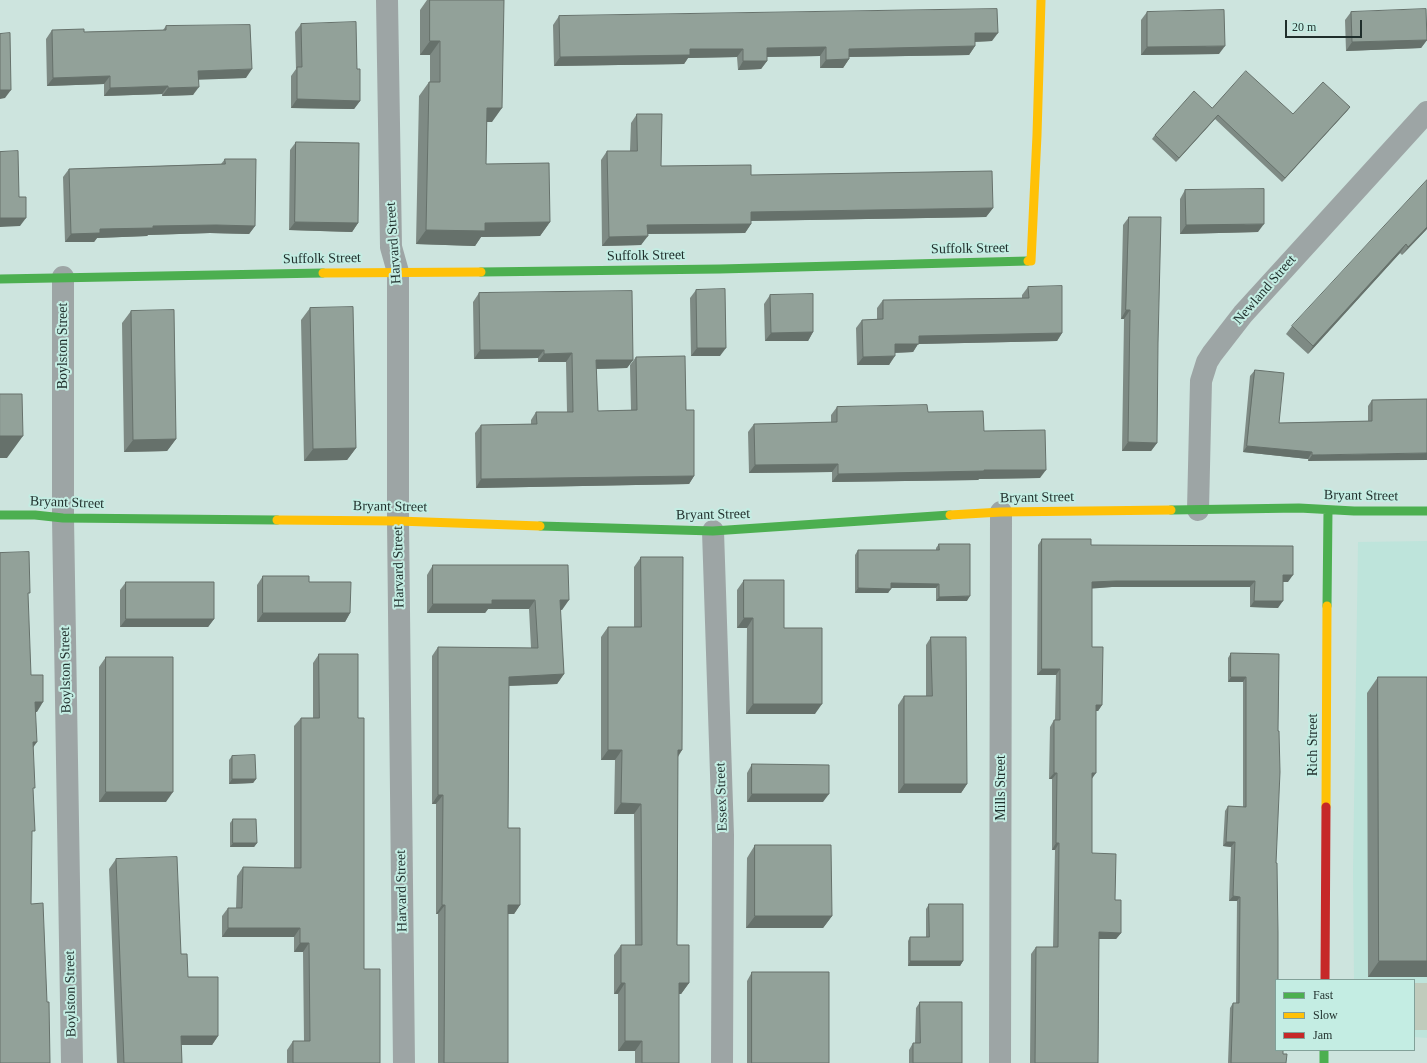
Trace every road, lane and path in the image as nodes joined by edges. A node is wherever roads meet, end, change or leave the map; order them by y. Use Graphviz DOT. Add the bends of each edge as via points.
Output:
graph roads {
  1 [pos="387,0"];
  2 [pos="1041,0"];
  3 [pos="1427,112"];
  4 [pos="398,272"];
  5 [pos="63,277"];
  6 [pos="0,279"];
  7 [pos="1198,510"];
  8 [pos="1328,510"];
  9 [pos="1427,511"];
  10 [pos="1001,512"];
  11 [pos="0,515"];
  12 [pos="63,518"];
  13 [pos="398,521"];
  14 [pos="713,531"];
  15 [pos="1325,979"];
  16 [pos="72,1063"];
  17 [pos="404,1063"];
  18 [pos="722,1063"];
  19 [pos="1000,1063"];
  1 -- 4 [label="street, Harvard Street" via="391,247"];
  2 -- 4 [label="street, Suffolk Street" via="1031,261 553,272"];
  3 -- 7 [label="street, Newland Street" via="1248,308 1207,362 1202,381"];
  4 -- 5 [label="street, Suffolk Street"];
  4 -- 13 [label="street, Harvard Street"];
  5 -- 6 [label="street, Suffolk Street"];
  5 -- 12 [label="street, Boylston Street"];
  7 -- 8 [label="street, Bryant Street"];
  7 -- 10 [label="street, Bryant Street"];
  8 -- 9 [label="street, Bryant Street"];
  8 -- 15 [label="street, Rich Street"];
  10 -- 14 [label="street, Bryant Street"];
  10 -- 19 [label="street, Mills Street"];
  11 -- 12 [label="street, Bryant Street"];
  12 -- 13 [label="street, Bryant Street"];
  12 -- 16 [label="street, Boylston Street"];
  13 -- 14 [label="street, Bryant Street"];
  13 -- 17 [label="street, Harvard Street"];
  14 -- 18 [label="street, Essex Street" via="723,835"];
}
